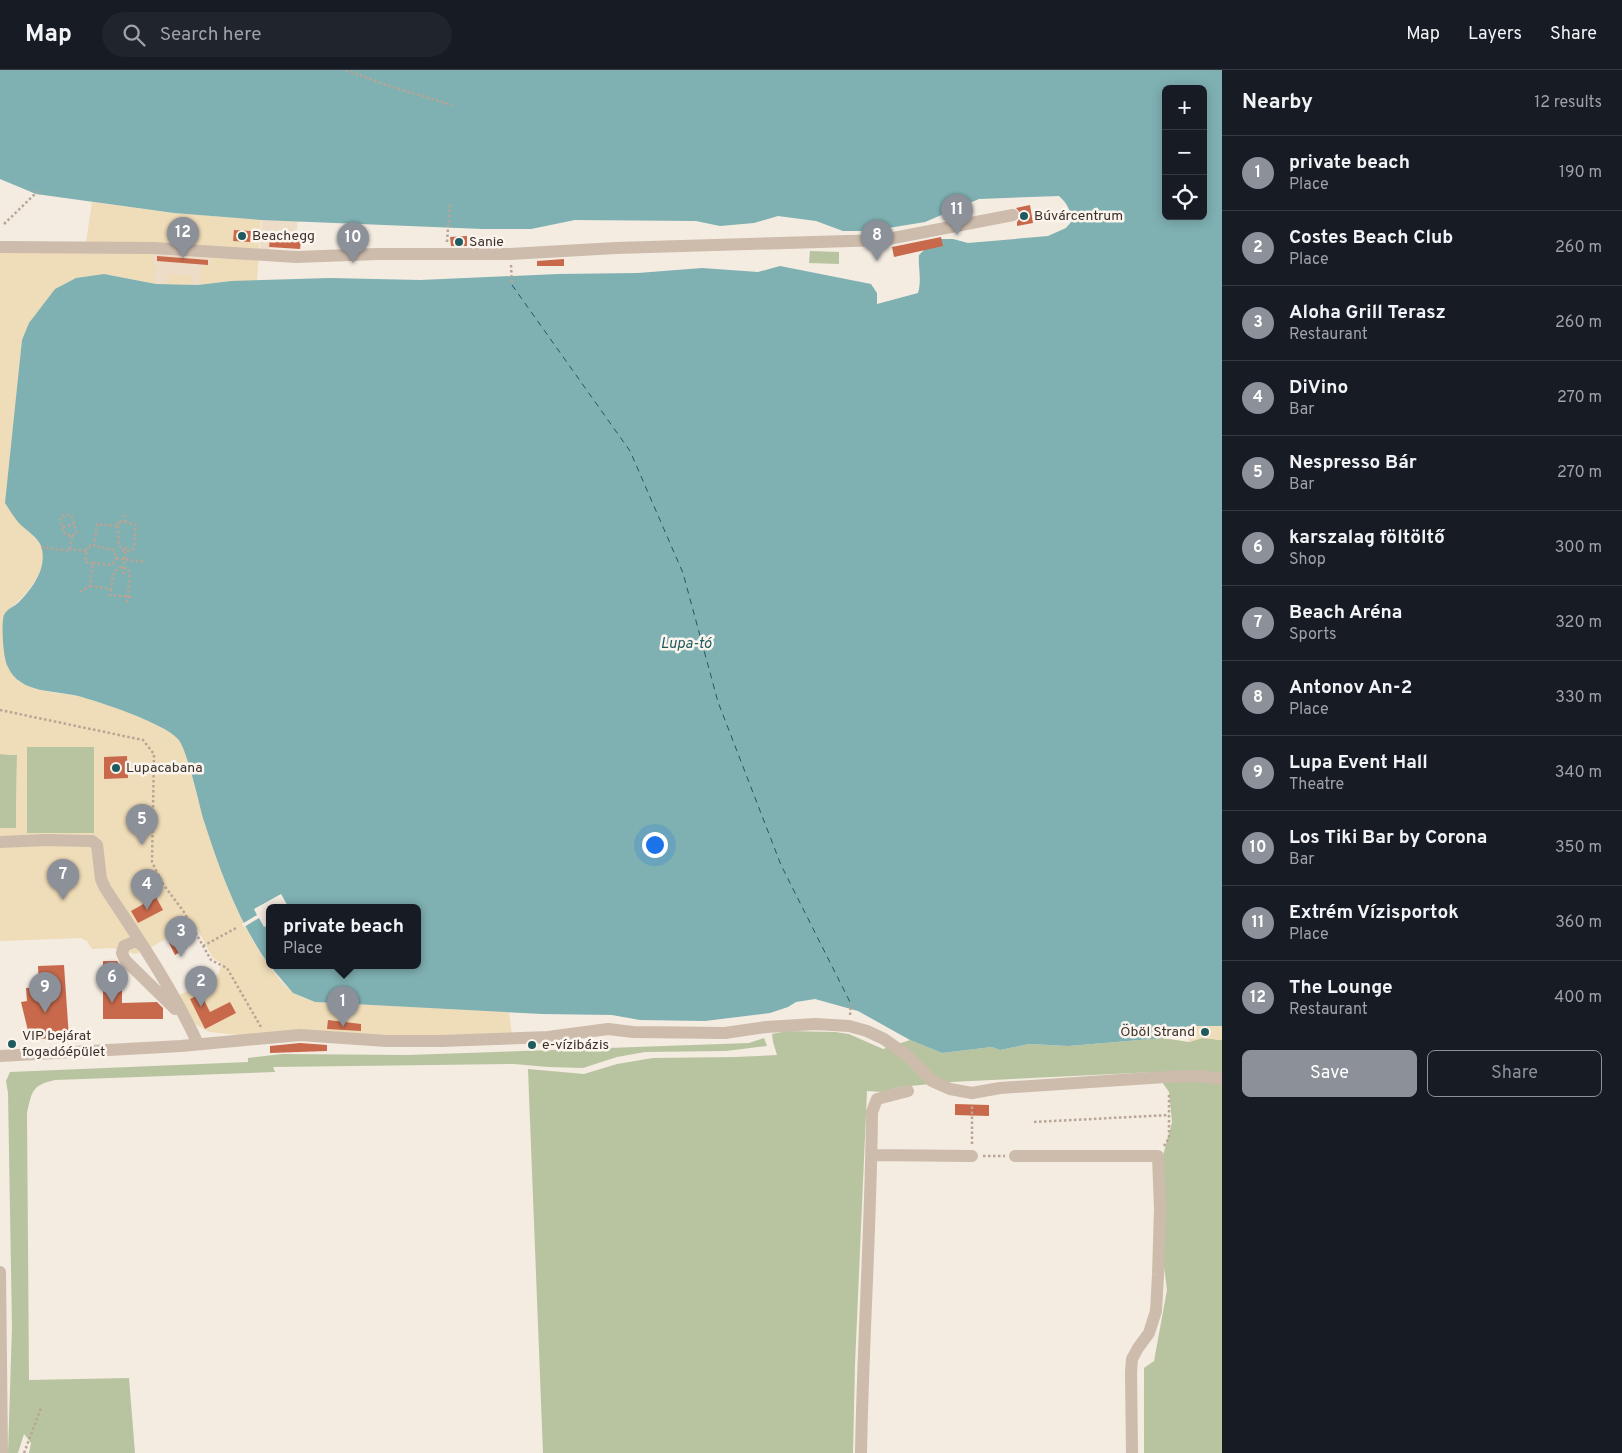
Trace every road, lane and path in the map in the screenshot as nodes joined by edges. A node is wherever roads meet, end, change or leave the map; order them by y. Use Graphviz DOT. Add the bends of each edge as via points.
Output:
graph roads {
  1 [pos="346,70"];
  2 [pos="452,105"];
  3 [pos="38,192"];
  4 [pos="450,202"];
  5 [pos="1013,215"];
  6 [pos="4,224"];
  7 [pos="0,247"];
  8 [pos="447,254"];
  9 [pos="510,254"];
  10 [pos="512,285"];
  11 [pos="125,514"];
  12 [pos="124,522"];
  13 [pos="74,524"];
  14 [pos="118,526"];
  15 [pos="63,528"];
  16 [pos="72,536"];
  17 [pos="94,546"];
  18 [pos="126,546"];
  19 [pos="41,547"];
  20 [pos="70,549"];
  21 [pos="126,550"];
  22 [pos="87,551"];
  23 [pos="116,558"];
  24 [pos="124,559"];
  25 [pos="144,562"];
  26 [pos="93,563"];
  27 [pos="124,567"];
  28 [pos="123,574"];
  29 [pos="90,586"];
  30 [pos="111,589"];
  31 [pos="80,592"];
  32 [pos="128,596"];
  33 [pos="132,597"];
  34 [pos="127,604"];
  35 [pos="0,710"];
  36 [pos="0,842"];
  37 [pos="238,927"];
  38 [pos="143,946"];
  39 [pos="204,946"];
  40 [pos="186,1019"];
  41 [pos="267,1037"];
  42 [pos="198,1044"];
  43 [pos="0,1056"];
  44 [pos="1222,1079"];
  45 [pos="908,1091"];
  46 [pos="972,1093"];
  47 [pos="1169,1093"];
  48 [pos="1169,1115"];
  49 [pos="1034,1122"];
  50 [pos="872,1154"];
  51 [pos="972,1156"];
  52 [pos="1015,1156"];
  53 [pos="1158,1156"];
  54 [pos="0,1272"];
  55 [pos="41,1408"];
  56 [pos="2,1453"];
  57 [pos="24,1453"];
  58 [pos="861,1453"];
  59 [pos="1132,1453"];
  1 -- 2 [label="path"];
  3 -- 6 [label="path"];
  4 -- 8 [label="path"];
  5 -- 9 [label="street" via="883,240"];
  7 -- 8 [label="street" via="154,248 296,257"];
  8 -- 9 [label="street"];
  9 -- 10 [label="path"];
  11 -- 12 [label="path"];
  12 -- 14 [label="path" via="118,521"];
  12 -- 21 [label="path" via="136,524 135,543 133,548"];
  13 -- 15 [label="path"];
  13 -- 15 [label="path" via="72,517 66,514 60,520"];
  13 -- 16 [label="path" via="76,533"];
  14 -- 17 [label="path" via="97,524"];
  14 -- 21 [label="path" via="119,545"];
  15 -- 16 [label="path" via="65,534"];
  16 -- 20 [label="path"];
  17 -- 22 [label="path" via="88,546"];
  17 -- 23 [label="path" via="113,550"];
  18 -- 21 [label="path"];
  19 -- 20 [label="path"];
  20 -- 22 [label="path"];
  21 -- 24 [label="path"];
  22 -- 26 [label="path" via="85,562"];
  23 -- 24 [label="path"];
  23 -- 26 [label="path" via="111,565"];
  24 -- 25 [label="path"];
  24 -- 27 [label="path"];
  26 -- 29 [label="path"];
  27 -- 28 [label="path"];
  27 -- 30 [label="path" via="116,569"];
  27 -- 32 [label="path" via="130,574"];
  29 -- 30 [label="path"];
  29 -- 31 [label="path"];
  30 -- 32 [label="path" via="110,595"];
  32 -- 33 [label="path"];
  32 -- 34 [label="path"];
  35 -- 39 [label="path" via="143,740 149,746 154,754 152,862"];
  36 -- 38 [label="street" via="92,841 97,845 104,888"];
  37 -- 39 [label="path"];
  38 -- 40 [label="street"];
  38 -- 40 [label="street" via="136,941 130,942 122,953"];
  39 -- 41 [label="path" via="211,960 227,968"];
  40 -- 42 [label="street"];
  41 -- 42 [label="street"];
  41 -- 46 [label="street" via="300,1035 441,1041 548,1037 608,1029 725,1032 815,1024 849,1026 884,1039 908,1056 932,1080"];
  42 -- 43 [label="street"];
  44 -- 46 [label="street" via="1165,1077 1000,1088"];
  45 -- 50 [label="street" via="878,1099 872,1112"];
  46 -- 51 [label="path"];
  47 -- 48 [label="path"];
  48 -- 49 [label="path"];
  48 -- 53 [label="path" via="1169,1138"];
  50 -- 51 [label="street"];
  50 -- 58 [label="street"];
  51 -- 52 [label="path"];
  52 -- 53 [label="street"];
  53 -- 59 [label="street" via="1156,1311 1149,1333 1132,1359"];
  54 -- 56 [label="street"];
  55 -- 57 [label="path"];
}
